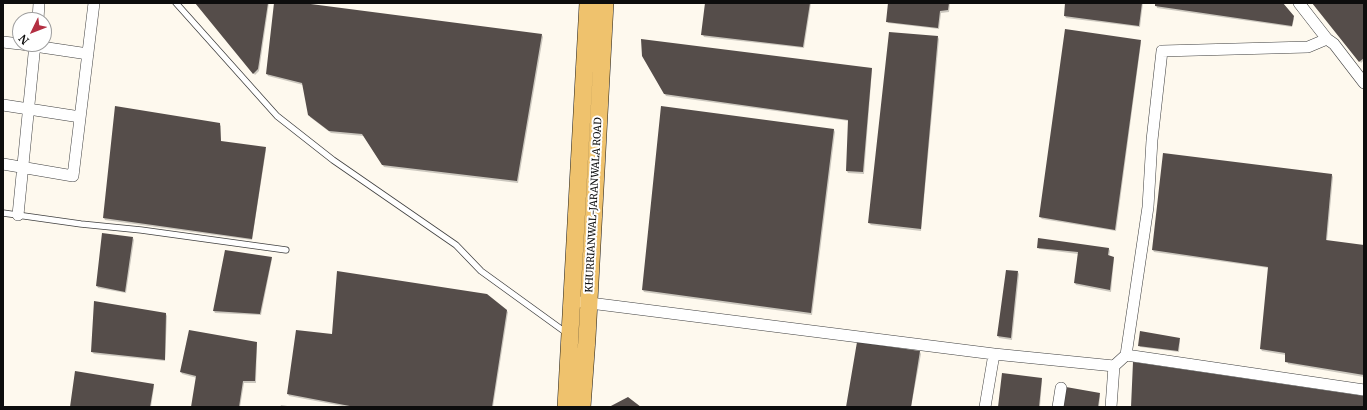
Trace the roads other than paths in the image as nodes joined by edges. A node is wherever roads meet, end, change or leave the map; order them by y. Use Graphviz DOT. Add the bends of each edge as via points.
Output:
graph roads {
  1 [pos="94,3"];
  2 [pos="176,3"];
  3 [pos="588,3"];
  4 [pos="605,3"];
  5 [pos="1299,3"];
  6 [pos="1327,39"];
  7 [pos="52,48"];
  8 [pos="34,52"];
  9 [pos="88,54"];
  10 [pos="1364,83"];
  11 [pos="3,105"];
  12 [pos="29,109"];
  13 [pos="80,117"];
  14 [pos="3,164"];
  15 [pos="23,168"];
  16 [pos="3,213"];
  17 [pos="18,215"];
  18 [pos="286,250"];
  19 [pos="580,302"];
  20 [pos="569,336"];
  21 [pos="994,354"];
  22 [pos="1126,356"];
  23 [pos="1114,366"];
  24 [pos="1061,388"];
  25 [pos="1364,390"];
  26 [pos="566,407"];
  27 [pos="582,407"];
  28 [pos="985,407"];
  29 [pos="1058,407"];
  30 [pos="1111,407"];
  1 -- 9 [label="street"];
  2 -- 20 [label="lane" via="278,116 333,160 456,245 481,271"];
  3 -- 19 [label="main road, KHURRIANWAL-JARANWALA ROAD"];
  4 -- 19 [label="main road, KHURRIANWAL-JARANWALA ROAD"];
  5 -- 6 [label="street"];
  6 -- 10 [label="street" via="1334,44"];
  6 -- 22 [label="street" via="1308,47 1162,51 1152,140 1148,207"];
  7 -- 9 [label="street"];
  8 -- 12 [label="street"];
  9 -- 13 [label="street"];
  11 -- 12 [label="street"];
  12 -- 13 [label="street"];
  12 -- 15 [label="street"];
  13 -- 15 [label="street" via="73,176"];
  14 -- 15 [label="street"];
  15 -- 17 [label="street"];
  16 -- 17 [label="lane"];
  17 -- 18 [label="lane"];
  19 -- 20 [label="main road, KHURRIANWAL-JARANWALA ROAD"];
  19 -- 21 [label="street"];
  19 -- 27 [label="main road, KHURRIANWAL-JARANWALA ROAD" via="587,338"];
  20 -- 26 [label="main road, KHURRIANWAL-JARANWALA ROAD"];
  21 -- 23 [label="street"];
  21 -- 28 [label="street"];
  22 -- 23 [label="street"];
  22 -- 25 [label="street"];
  23 -- 30 [label="street"];
  24 -- 29 [label="street"];
}
